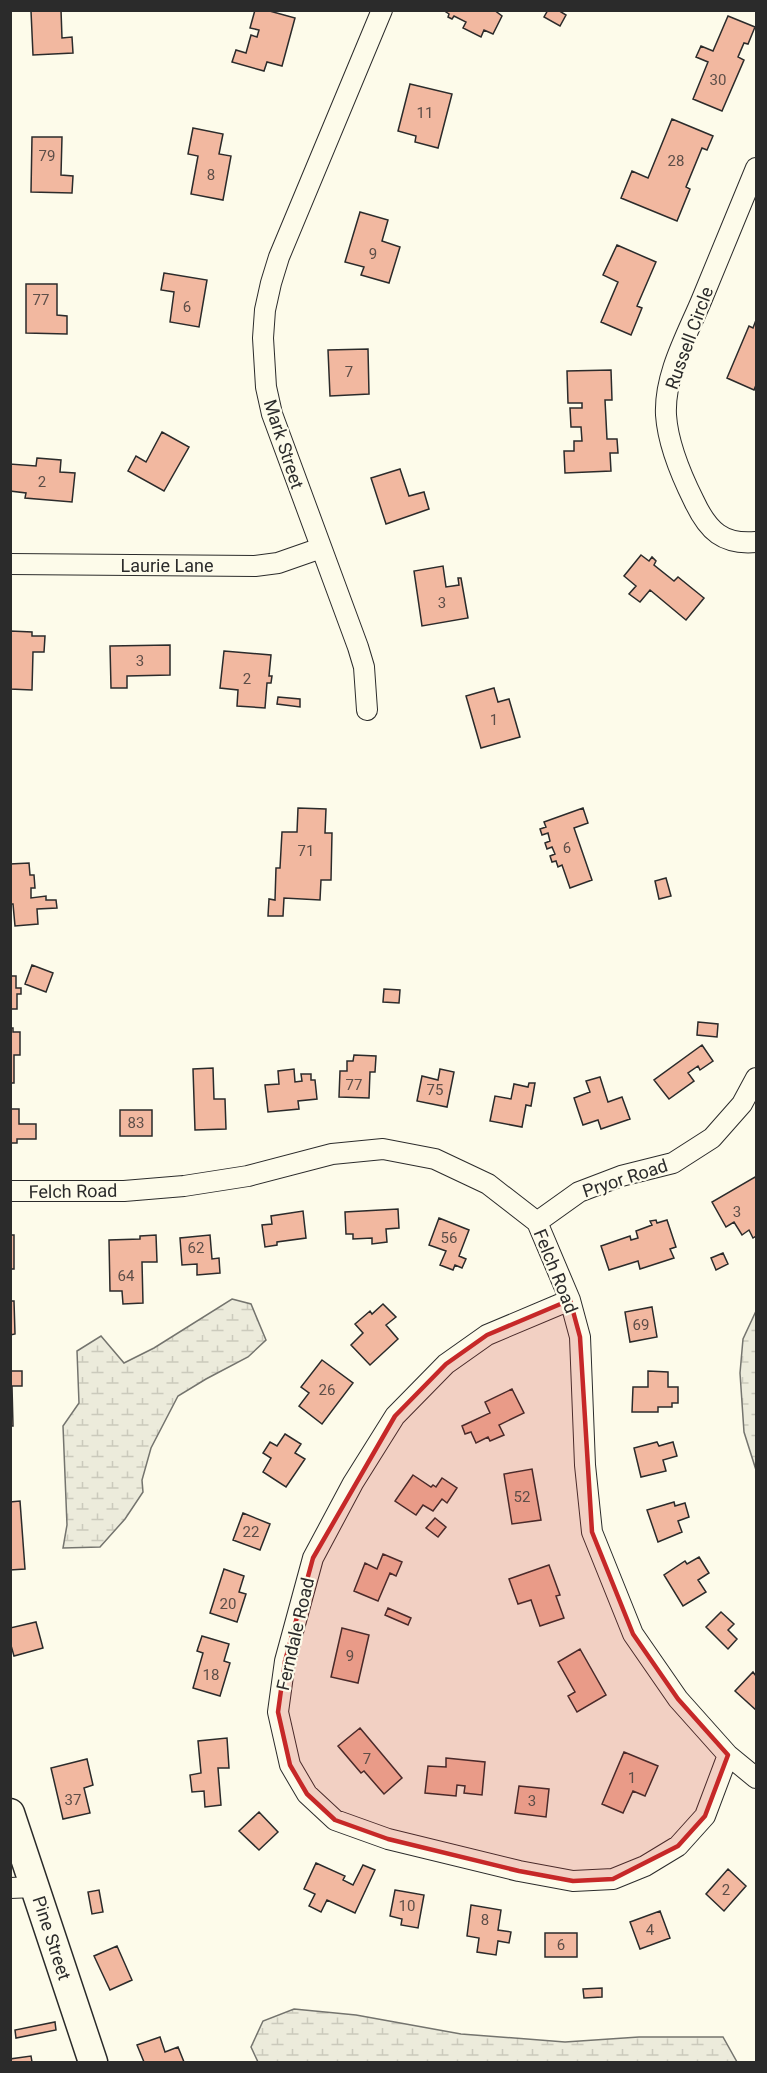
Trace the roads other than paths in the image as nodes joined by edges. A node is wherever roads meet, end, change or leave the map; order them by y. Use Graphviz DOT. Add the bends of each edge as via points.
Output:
graph roads {
  1 [pos="382,10"];
  2 [pos="756,168"];
  3 [pos="756,542"];
  4 [pos="321,548"];
  5 [pos="10,564"];
  6 [pos="367,710"];
  7 [pos="756,1078"];
  8 [pos="10,1191"];
  9 [pos="537,1222"];
  10 [pos="570,1300"];
  11 [pos="728,1755"];
  12 [pos="756,1778"];
  13 [pos="10,1813"];
  14 [pos="23,1888"];
  15 [pos="93,2062"];
  1 -- 4 [label="street, Mark Street" via="279,257 265,310 264,364 272,414"];
  2 -- 3 [label="street, Russell Circle" via="679,354 667,395 666,414 674,453 700,514 726,540"];
  4 -- 5 [label="street, Laurie Lane" via="278,563 255,566"];
  4 -- 6 [label="street, Mark Street" via="364,667"];
  7 -- 9 [label="street, Pryor Road" via="742,1104 712,1138 673,1163 579,1192"];
  8 -- 9 [label="street, Felch Road" via="124,1191 184,1186 248,1176 332,1154 383,1149 435,1159 488,1184"];
  9 -- 10 [label="street, Felch Road"];
  10 -- 11 [label="street, Felch Road" via="580,1337 592,1532 633,1634 678,1699"];
  10 -- 11 [label="street, Ferndale Road" via="487,1335 446,1364 394,1416 353,1483 313,1558 285,1661 278,1712 290,1765 307,1794 335,1820 388,1839 573,1881 613,1879 678,1846 705,1816"];
  11 -- 12 [label="street, Felch Road"];
  13 -- 14 [label="main road, Pine Street"];
  14 -- 15 [label="main road, Pine Street"];
}
